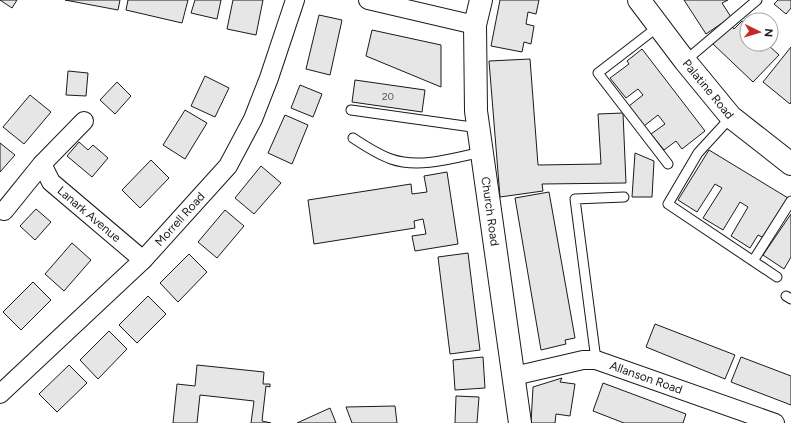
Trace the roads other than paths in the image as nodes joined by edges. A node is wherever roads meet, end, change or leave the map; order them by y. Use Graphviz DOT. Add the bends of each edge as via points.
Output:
graph roads {
  1 [pos="296,0"];
  2 [pos="368,0"];
  3 [pos="481,0"];
  4 [pos="639,0"];
  5 [pos="757,0"];
  6 [pos="475,25"];
  7 [pos="659,26"];
  8 [pos="685,61"];
  9 [pos="351,110"];
  10 [pos="731,116"];
  11 [pos="84,121"];
  12 [pos="479,128"];
  13 [pos="353,138"];
  14 [pos="482,152"];
  15 [pos="789,158"];
  16 [pos="42,164"];
  17 [pos="668,164"];
  18 [pos="624,197"];
  19 [pos="791,200"];
  20 [pos="4,211"];
  21 [pos="143,260"];
  22 [pos="753,261"];
  23 [pos="776,277"];
  24 [pos="596,360"];
  25 [pos="514,376"];
  26 [pos="0,394"];
  27 [pos="520,423"];
  28 [pos="773,423"];
  1 -- 21 [label="street, Morrell Road" via="258,106 228,166"];
  2 -- 6 [label="street"];
  3 -- 6 [label="main road, Church Road"];
  4 -- 7 [label="main road, Palatine Road"];
  5 -- 8 [label="lane"];
  6 -- 12 [label="main road, Church Road" via="476,111"];
  7 -- 8 [label="main road, Palatine Road"];
  7 -- 17 [label="lane" via="598,73"];
  8 -- 10 [label="main road, Palatine Road"];
  9 -- 12 [label="lane"];
  10 -- 15 [label="main road, Palatine Road"];
  10 -- 22 [label="lane" via="698,153 668,204"];
  11 -- 16 [label="street"];
  12 -- 14 [label="main road, Church Road"];
  13 -- 14 [label="lane" via="392,160 412,163"];
  14 -- 25 [label="main road, Church Road"];
  16 -- 20 [label="street"];
  16 -- 21 [label="street, Lanark Avenue" via="51,182"];
  18 -- 24 [label="lane" via="575,199"];
  19 -- 22 [label="lane"];
  21 -- 26 [label="street, Morrell Road"];
  22 -- 23 [label="lane"];
  24 -- 25 [label="street, Allanson Road" via="583,360"];
  24 -- 28 [label="street, Allanson Road"];
  25 -- 27 [label="main road, Church Road"];
}
